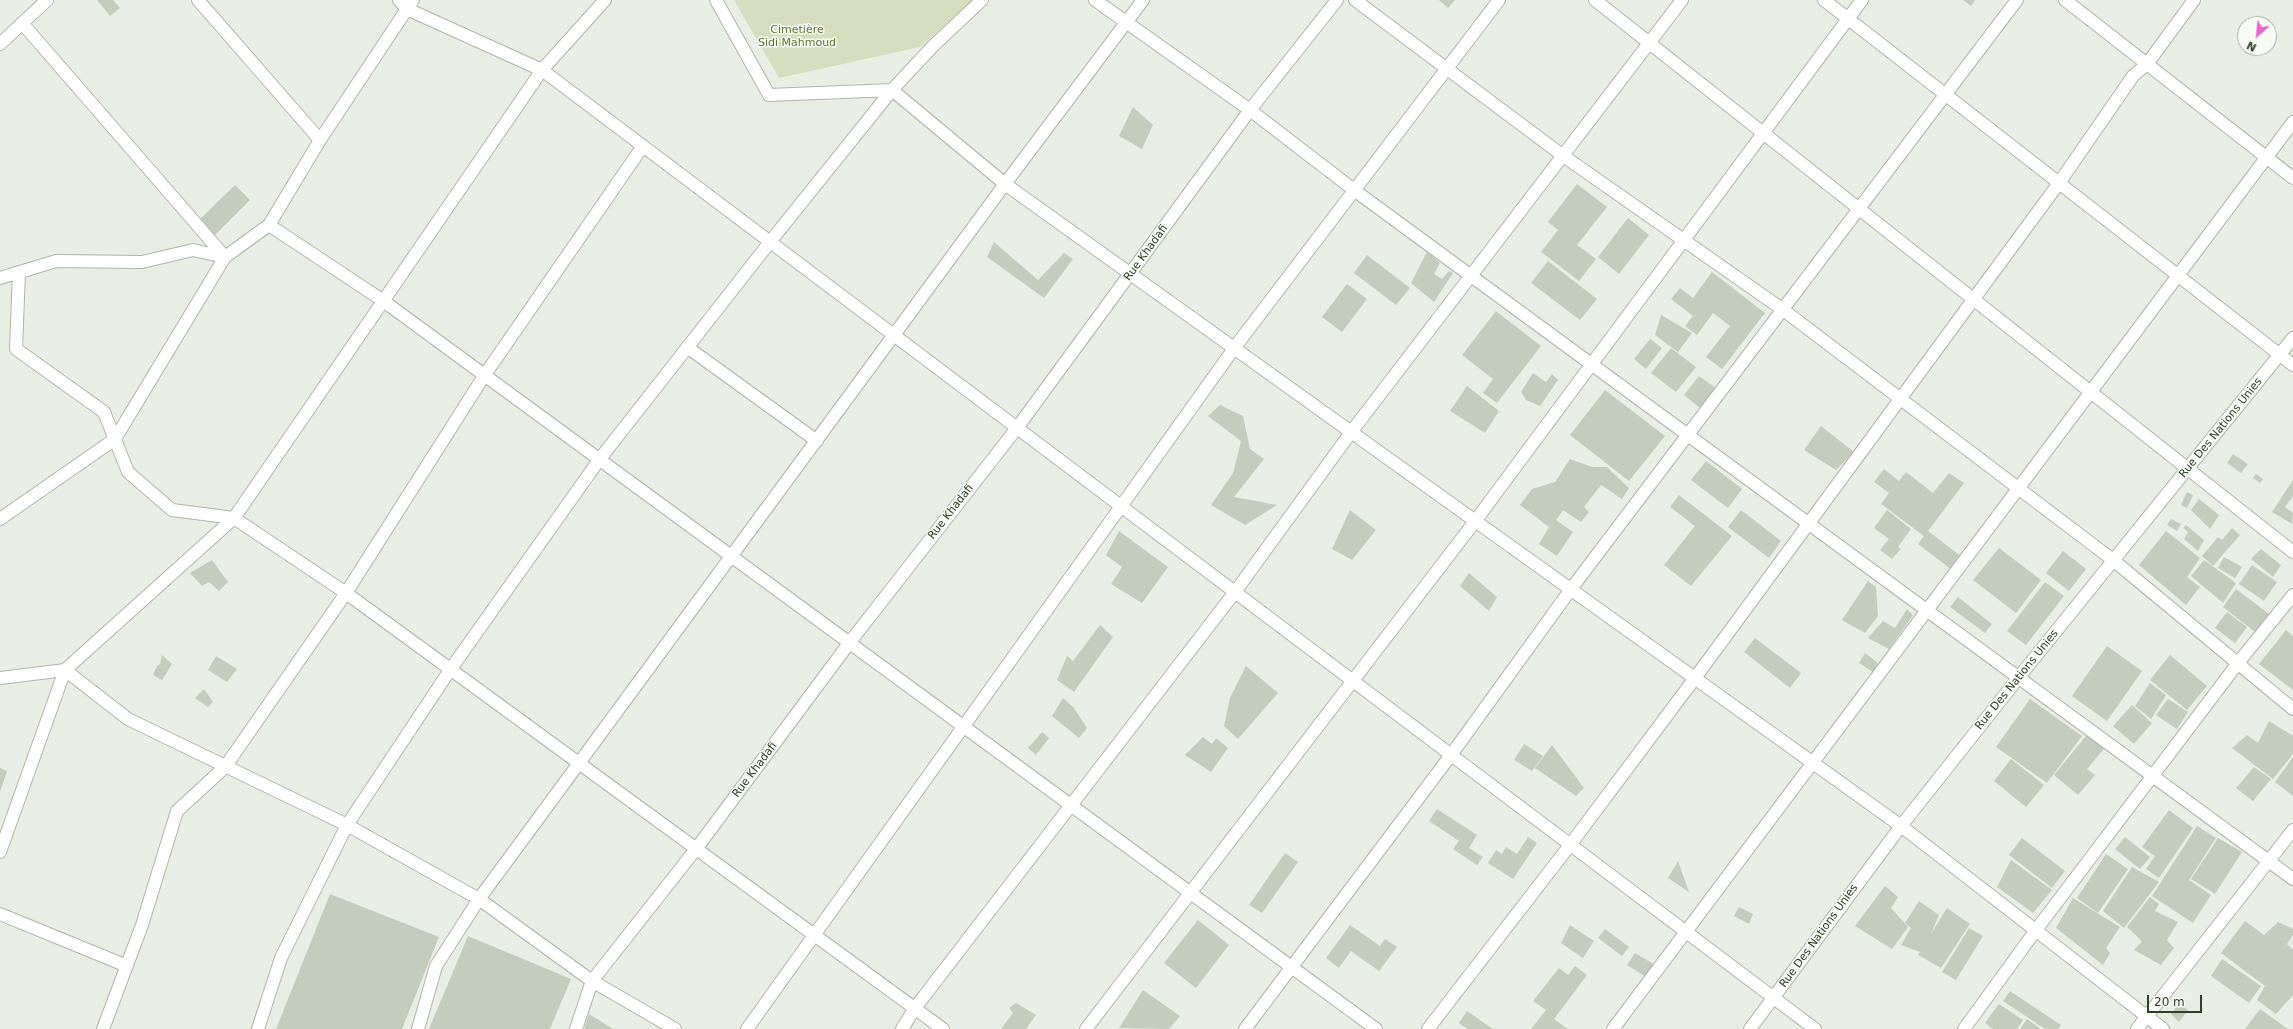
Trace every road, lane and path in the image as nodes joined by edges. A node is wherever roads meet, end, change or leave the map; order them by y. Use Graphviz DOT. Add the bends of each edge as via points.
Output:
graph roads {
  1 [pos="46,0"];
  2 [pos="198,0"];
  3 [pos="605,0"];
  4 [pos="716,0"];
  5 [pos="982,0"];
  6 [pos="1095,0"];
  7 [pos="1143,0"];
  8 [pos="1337,0"];
  9 [pos="1354,0"];
  10 [pos="1499,0"];
  11 [pos="1596,0"];
  12 [pos="1682,0"];
  13 [pos="1824,0"];
  14 [pos="1862,0"];
  15 [pos="2017,0"];
  16 [pos="2064,0"];
  17 [pos="2194,0"];
  18 [pos="407,3"];
  19 [pos="1848,19"];
  20 [pos="22,23"];
  21 [pos="1126,23"];
  22 [pos="1649,42"];
  23 [pos="0,44"];
  24 [pos="2147,64"];
  25 [pos="1446,68"];
  26 [pos="542,70"];
  27 [pos="892,90"];
  28 [pos="1945,94"];
  29 [pos="1250,110"];
  30 [pos="2293,122"];
  31 [pos="1763,133"];
  32 [pos="320,140"];
  33 [pos="643,146"];
  34 [pos="1562,155"];
  35 [pos="2266,157"];
  36 [pos="2293,178"];
  37 [pos="2059,183"];
  38 [pos="1005,184"];
  39 [pos="1354,190"];
  40 [pos="1859,208"];
  41 [pos="268,225"];
  42 [pos="1684,240"];
  43 [pos="770,242"];
  44 [pos="225,257"];
  45 [pos="19,272"];
  46 [pos="1131,273"];
  47 [pos="1471,275"];
  48 [pos="2178,275"];
  49 [pos="0,278"];
  50 [pos="1974,299"];
  51 [pos="382,300"];
  52 [pos="1782,310"];
  53 [pos="895,336"];
  54 [pos="2293,338"];
  55 [pos="687,347"];
  56 [pos="1235,347"];
  57 [pos="2280,355"];
  58 [pos="1592,364"];
  59 [pos="2293,365"];
  60 [pos="484,376"];
  61 [pos="2091,392"];
  62 [pos="1900,398"];
  63 [pos="1017,428"];
  64 [pos="1352,431"];
  65 [pos="1688,434"];
  66 [pos="115,439"];
  67 [pos="817,441"];
  68 [pos="599,460"];
  69 [pos="2188,469"];
  70 [pos="2017,489"];
  71 [pos="1122,507"];
  72 [pos="234,518"];
  73 [pos="0,519"];
  74 [pos="1476,520"];
  75 [pos="1809,523"];
  76 [pos="2293,552"];
  77 [pos="732,557"];
  78 [pos="2113,560"];
  79 [pos="1571,589"];
  80 [pos="1235,592"];
  81 [pos="346,593"];
  82 [pos="2293,595"];
  83 [pos="1927,609"];
  84 [pos="850,642"];
  85 [pos="2238,663"];
  86 [pos="65,670"];
  87 [pos="450,670"];
  88 [pos="2019,677"];
  89 [pos="0,678"];
  90 [pos="1695,678"];
  91 [pos="1352,681"];
  92 [pos="2293,709"];
  93 [pos="964,727"];
  94 [pos="1451,755"];
  95 [pos="1812,762"];
  96 [pos="579,764"];
  97 [pos="225,767"];
  98 [pos="2154,776"];
  99 [pos="1071,804"];
  100 [pos="347,825"];
  101 [pos="1901,826"];
  102 [pos="2293,830"];
  103 [pos="1570,845"];
  104 [pos="696,849"];
  105 [pos="0,852"];
  106 [pos="2269,860"];
  107 [pos="2293,879"];
  108 [pos="1190,893"];
  109 [pos="479,899"];
  110 [pos="0,914"];
  111 [pos="2036,930"];
  112 [pos="1687,933"];
  113 [pos="814,936"];
  114 [pos="127,966"];
  115 [pos="1292,968"];
  116 [pos="592,981"];
  117 [pos="1774,998"];
  118 [pos="915,1008"];
  119 [pos="2147,1016"];
  120 [pos="103,1029"];
  121 [pos="258,1029"];
  122 [pos="418,1029"];
  123 [pos="576,1029"];
  124 [pos="675,1029"];
  125 [pos="746,1029"];
  126 [pos="902,1029"];
  127 [pos="943,1029"];
  128 [pos="1086,1029"];
  129 [pos="1245,1029"];
  130 [pos="1376,1029"];
  131 [pos="1428,1029"];
  132 [pos="1613,1029"];
  133 [pos="1750,1029"];
  134 [pos="1815,1029"];
  135 [pos="1964,1029"];
  136 [pos="2137,1029"];
  137 [pos="2163,1029"];
  1 -- 20 [label="street"];
  2 -- 32 [label="street"];
  3 -- 26 [label="street"];
  4 -- 27 [label="street" via="769,95"];
  5 -- 27 [label="street" via="933,46"];
  6 -- 21 [label="street"];
  7 -- 21 [label="street"];
  8 -- 29 [label="street, Rue Khadafi"];
  9 -- 25 [label="street"];
  10 -- 25 [label="street"];
  11 -- 22 [label="street"];
  12 -- 22 [label="street"];
  13 -- 19 [label="street"];
  14 -- 19 [label="street"];
  15 -- 28 [label="street"];
  16 -- 24 [label="street"];
  17 -- 24 [label="street"];
  18 -- 26 [label="street"];
  18 -- 32 [label="street"];
  19 -- 28 [label="street"];
  19 -- 31 [label="street"];
  20 -- 23 [label="street"];
  20 -- 44 [label="street"];
  21 -- 29 [label="street"];
  21 -- 38 [label="street"];
  22 -- 31 [label="street"];
  22 -- 34 [label="street"];
  24 -- 35 [label="street"];
  24 -- 37 [label="street" via="2133,76"];
  25 -- 34 [label="street"];
  25 -- 39 [label="street"];
  26 -- 33 [label="street"];
  26 -- 51 [label="street"];
  27 -- 38 [label="street"];
  27 -- 43 [label="street"];
  28 -- 37 [label="street"];
  28 -- 40 [label="street"];
  29 -- 39 [label="street"];
  29 -- 46 [label="street, Rue Khadafi"];
  30 -- 35 [label="street"];
  31 -- 40 [label="street"];
  31 -- 42 [label="street"];
  32 -- 41 [label="street"];
  33 -- 43 [label="street"];
  33 -- 60 [label="street"];
  34 -- 42 [label="street"];
  34 -- 47 [label="street"];
  35 -- 36 [label="street"];
  35 -- 48 [label="street"];
  37 -- 48 [label="street"];
  37 -- 50 [label="street"];
  38 -- 46 [label="street"];
  38 -- 53 [label="street"];
  39 -- 47 [label="street"];
  39 -- 56 [label="street"];
  40 -- 50 [label="street"];
  40 -- 52 [label="street"];
  41 -- 44 [label="street"];
  41 -- 51 [label="street"];
  42 -- 52 [label="street"];
  42 -- 58 [label="street"];
  43 -- 53 [label="street"];
  43 -- 55 [label="street"];
  44 -- 45 [label="street" via="193,250 142,262 56,261"];
  44 -- 66 [label="street"];
  45 -- 49 [label="street"];
  45 -- 66 [label="street" via="16,348 104,412"];
  46 -- 56 [label="street"];
  46 -- 63 [label="street, Rue Khadafi"];
  47 -- 58 [label="street"];
  47 -- 64 [label="street"];
  48 -- 57 [label="street"];
  48 -- 61 [label="street"];
  50 -- 61 [label="street"];
  50 -- 62 [label="street"];
  51 -- 60 [label="street"];
  51 -- 72 [label="street"];
  52 -- 62 [label="street"];
  52 -- 65 [label="street"];
  53 -- 63 [label="street"];
  53 -- 67 [label="street"];
  54 -- 57 [label="street, Rue Des Nations Unies"];
  55 -- 67 [label="street"];
  55 -- 68 [label="street"];
  56 -- 64 [label="street"];
  56 -- 71 [label="street"];
  57 -- 59 [label="street"];
  57 -- 69 [label="street, Rue Des Nations Unies"];
  58 -- 65 [label="street"];
  58 -- 74 [label="street"];
  60 -- 68 [label="street"];
  60 -- 81 [label="street"];
  61 -- 69 [label="street"];
  61 -- 70 [label="street"];
  62 -- 70 [label="street"];
  62 -- 75 [label="street"];
  63 -- 71 [label="street"];
  63 -- 84 [label="street, Rue Khadafi"];
  64 -- 74 [label="street"];
  64 -- 80 [label="street"];
  65 -- 75 [label="street"];
  65 -- 79 [label="street"];
  66 -- 72 [label="street" via="128,472 172,510"];
  66 -- 73 [label="street"];
  67 -- 77 [label="street"];
  68 -- 77 [label="street"];
  68 -- 87 [label="street"];
  69 -- 76 [label="street"];
  69 -- 78 [label="street, Rue Des Nations Unies"];
  70 -- 78 [label="street"];
  70 -- 83 [label="street"];
  71 -- 80 [label="street"];
  71 -- 93 [label="street"];
  72 -- 81 [label="street"];
  72 -- 86 [label="street"];
  74 -- 79 [label="street"];
  74 -- 91 [label="street"];
  75 -- 83 [label="street"];
  75 -- 90 [label="street"];
  77 -- 84 [label="street"];
  77 -- 96 [label="street"];
  78 -- 85 [label="street"];
  78 -- 88 [label="street, Rue Des Nations Unies"];
  79 -- 90 [label="street"];
  79 -- 94 [label="street"];
  80 -- 91 [label="street"];
  80 -- 99 [label="street"];
  81 -- 87 [label="street"];
  81 -- 97 [label="street"];
  82 -- 85 [label="street"];
  83 -- 88 [label="street"];
  83 -- 95 [label="street"];
  84 -- 93 [label="street"];
  84 -- 104 [label="street, Rue Khadafi"];
  85 -- 92 [label="street"];
  85 -- 98 [label="street"];
  86 -- 89 [label="street"];
  86 -- 97 [label="street" via="128,719"];
  86 -- 105 [label="street"];
  87 -- 96 [label="street"];
  87 -- 100 [label="street"];
  88 -- 98 [label="street"];
  88 -- 101 [label="street, Rue Des Nations Unies"];
  90 -- 95 [label="street"];
  90 -- 103 [label="street"];
  91 -- 94 [label="street"];
  91 -- 108 [label="street"];
  93 -- 99 [label="street"];
  93 -- 113 [label="street"];
  94 -- 103 [label="street"];
  94 -- 115 [label="street"];
  95 -- 101 [label="street"];
  95 -- 112 [label="street"];
  96 -- 104 [label="street"];
  96 -- 109 [label="street"];
  97 -- 100 [label="street"];
  97 -- 114 [label="street" via="177,811"];
  98 -- 106 [label="street"];
  98 -- 111 [label="street"];
  99 -- 108 [label="street"];
  99 -- 118 [label="street"];
  100 -- 109 [label="street"];
  100 -- 121 [label="street" via="281,958"];
  101 -- 111 [label="street"];
  101 -- 117 [label="street, Rue Des Nations Unies"];
  102 -- 106 [label="street"];
  103 -- 112 [label="street"];
  103 -- 131 [label="street"];
  104 -- 113 [label="street"];
  104 -- 116 [label="street, Rue Khadafi"];
  106 -- 107 [label="street"];
  106 -- 119 [label="street"];
  108 -- 115 [label="street"];
  108 -- 128 [label="street"];
  109 -- 116 [label="street"];
  109 -- 122 [label="street" via="436,966"];
  110 -- 114 [label="street"];
  111 -- 119 [label="street"];
  111 -- 135 [label="street"];
  112 -- 117 [label="street"];
  112 -- 132 [label="street"];
  113 -- 118 [label="street"];
  113 -- 125 [label="street"];
  114 -- 120 [label="street"];
  115 -- 129 [label="street"];
  115 -- 130 [label="street"];
  116 -- 123 [label="street, Rue Khadafi"];
  116 -- 124 [label="street"];
  117 -- 133 [label="street, Rue Des Nations Unies"];
  117 -- 134 [label="street"];
  118 -- 126 [label="street"];
  118 -- 127 [label="street"];
  119 -- 136 [label="street"];
  119 -- 137 [label="street"];
}
